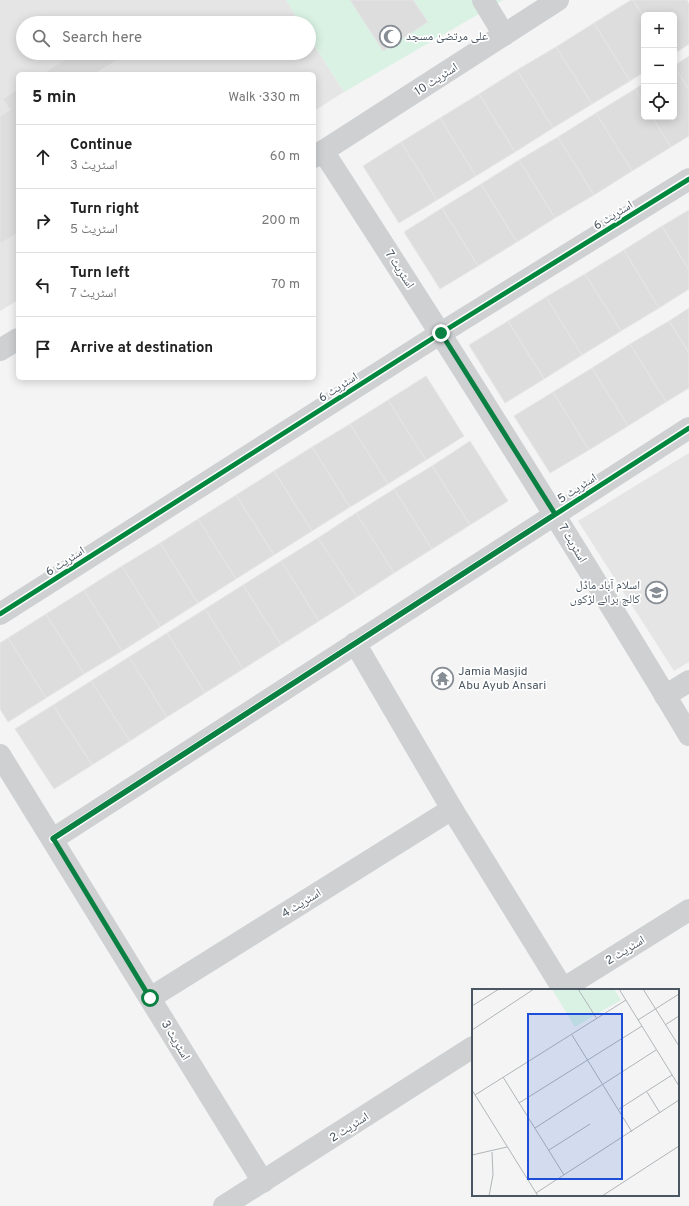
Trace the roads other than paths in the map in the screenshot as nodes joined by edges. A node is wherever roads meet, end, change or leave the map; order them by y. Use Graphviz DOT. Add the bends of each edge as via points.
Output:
graph roads {
  1 [pos="483,0"];
  2 [pos="558,0"];
  3 [pos="504,35"];
  4 [pos="318,154"];
  5 [pos="689,179"];
  6 [pos="441,333"];
  7 [pos="16,340"];
  8 [pos="0,350"];
  9 [pos="689,428"];
  10 [pos="555,514"];
  11 [pos="0,614"];
  12 [pos="355,643"];
  13 [pos="689,681"];
  14 [pos="665,696"];
  15 [pos="689,735"];
  16 [pos="0,755"];
  17 [pos="452,809"];
  18 [pos="53,838"];
  19 [pos="689,910"];
  20 [pos="562,989"];
  21 [pos="150,998"];
  22 [pos="472,1048"];
  23 [pos="263,1182"];
  24 [pos="224,1206"];
  1 -- 3 [label="street"];
  2 -- 3 [label="street, اسٹریٹ 10"];
  3 -- 4 [label="street, اسٹریٹ 10"];
  4 -- 6 [label="street, اسٹریٹ 7"];
  5 -- 6 [label="street, اسٹریٹ 6"];
  6 -- 10 [label="street, اسٹریٹ 7"];
  6 -- 11 [label="street, اسٹریٹ 6"];
  7 -- 8 [label="street"];
  9 -- 10 [label="street, اسٹریٹ 5"];
  10 -- 12 [label="street, اسٹریٹ 5"];
  10 -- 14 [label="street, اسٹریٹ 7"];
  12 -- 17 [label="street"];
  12 -- 18 [label="street, اسٹریٹ 5"];
  13 -- 14 [label="street"];
  14 -- 15 [label="street, اسٹریٹ 7"];
  16 -- 18 [label="street, اسٹریٹ 3"];
  17 -- 20 [label="street"];
  17 -- 21 [label="street, اسٹریٹ 4"];
  18 -- 21 [label="street, اسٹریٹ 3"];
  19 -- 20 [label="street, اسٹریٹ 2"];
  21 -- 23 [label="street, اسٹریٹ 3"];
  22 -- 23 [label="street, اسٹریٹ 2"];
  23 -- 24 [label="street, اسٹریٹ 2"];
}
